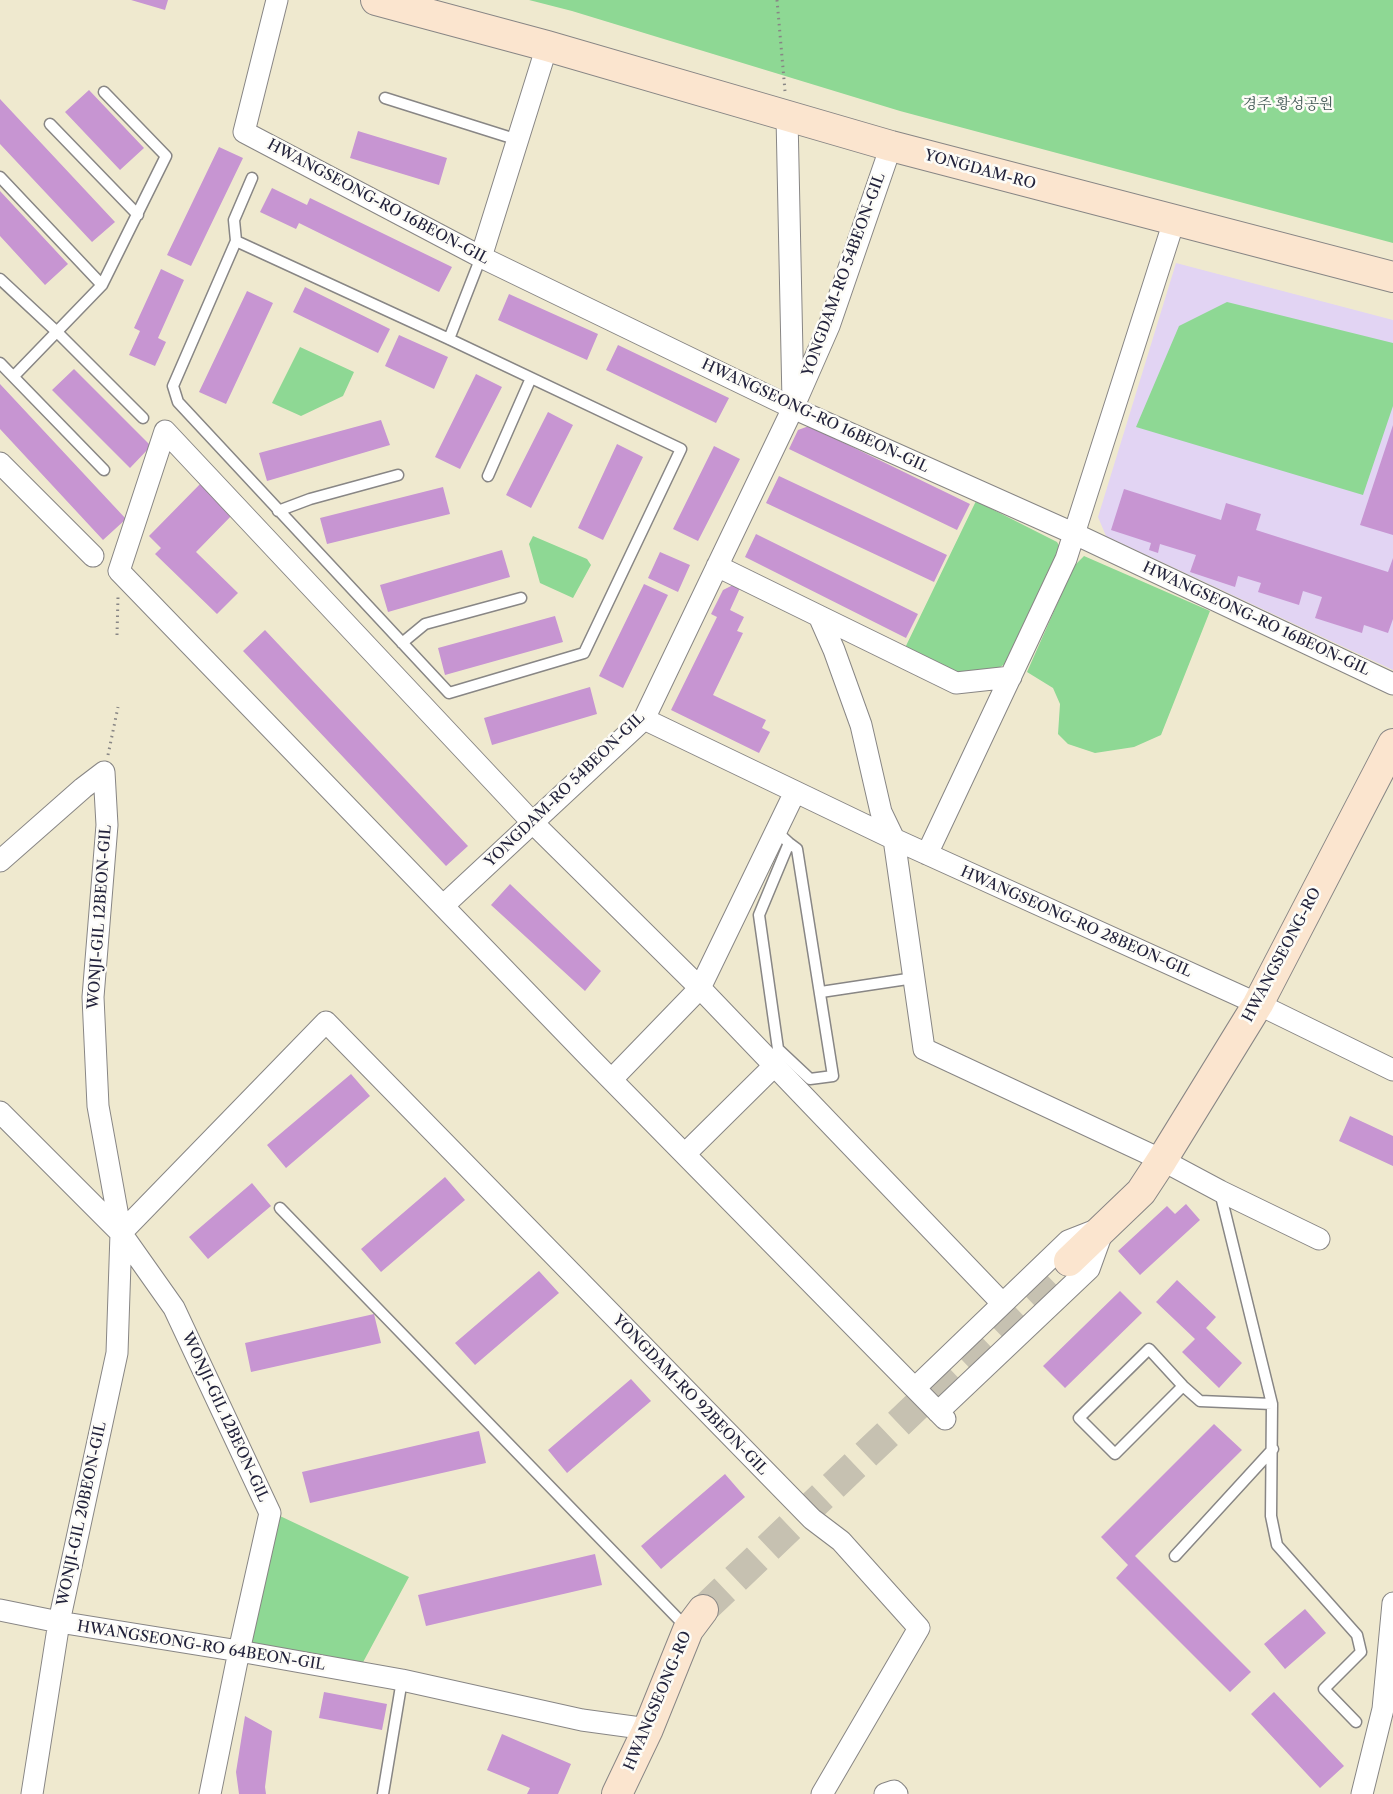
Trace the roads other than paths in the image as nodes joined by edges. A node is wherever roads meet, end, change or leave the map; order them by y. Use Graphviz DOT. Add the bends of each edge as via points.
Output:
graph roads {
  1 [pos="277,0"];
  2 [pos="376,0"];
  3 [pos="547,46"];
  4 [pos="104,92"];
  5 [pos="385,98"];
  6 [pos="788,117"];
  7 [pos="50,124"];
  8 [pos="518,140"];
  9 [pos="891,146"];
  10 [pos="0,177"];
  11 [pos="252,178"];
  12 [pos="138,215"];
  13 [pos="1174,221"];
  14 [pos="236,241"];
  15 [pos="481,257"];
  16 [pos="1393,277"];
  17 [pos="0,279"];
  18 [pos="102,285"];
  19 [pos="57,332"];
  20 [pos="449,339"];
  21 [pos="0,363"];
  22 [pos="14,376"];
  23 [pos="531,378"];
  24 [pos="794,408"];
  25 [pos="143,418"];
  26 [pos="0,463"];
  27 [pos="104,470"];
  28 [pos="398,475"];
  29 [pos="488,476"];
  30 [pos="278,512"];
  31 [pos="1075,534"];
  32 [pos="93,556"];
  33 [pos="717,566"];
  34 [pos="521,598"];
  35 [pos="819,616"];
  36 [pos="402,644"];
  37 [pos="1011,677"];
  38 [pos="1393,684"];
  39 [pos="644,719"];
  40 [pos="1393,744"];
  41 [pos="795,792"];
  42 [pos="532,822"];
  43 [pos="782,837"];
  44 [pos="894,839"];
  45 [pos="927,854"];
  46 [pos="1,858"];
  47 [pos="444,905"];
  48 [pos="914,978"];
  49 [pos="700,988"];
  50 [pos="821,992"];
  51 [pos="1258,1004"];
  52 [pos="774,1066"];
  53 [pos="1393,1070"];
  54 [pos="612,1079"];
  55 [pos="0,1112"];
  56 [pos="685,1154"];
  57 [pos="1162,1160"];
  58 [pos="1220,1191"];
  59 [pos="280,1208"];
  60 [pos="1105,1227"];
  61 [pos="121,1233"];
  62 [pos="1319,1239"];
  63 [pos="1069,1261"];
  64 [pos="1002,1303"];
  65 [pos="1183,1386"];
  66 [pos="915,1388"];
  67 [pos="1272,1404"];
  68 [pos="1273,1449"];
  69 [pos="1175,1556"];
  70 [pos="1393,1603"];
  71 [pos="0,1610"];
  72 [pos="695,1620"];
  73 [pos="59,1622"];
  74 [pos="239,1651"];
  75 [pos="402,1680"];
  76 [pos="1388,1714"];
  77 [pos="1356,1722"];
  78 [pos="648,1729"];
  79 [pos="32,1794"];
  80 [pos="210,1794"];
  81 [pos="383,1794"];
  82 [pos="617,1794"];
  83 [pos="822,1794"];
  84 [pos="885,1794"];
  85 [pos="897,1794"];
  86 [pos="1362,1794"];
  1 -- 15 [label="street, HWANGSEONG-RO 16BEON-GIL" via="244,132"];
  2 -- 3 [label="main road, YONGDAM-RO"];
  3 -- 6 [label="main road, YONGDAM-RO"];
  3 -- 8 [label="street"];
  4 -- 12 [label="lane" via="166,156"];
  5 -- 8 [label="lane"];
  6 -- 9 [label="main road, YONGDAM-RO"];
  6 -- 24 [label="street"];
  7 -- 12 [label="lane"];
  8 -- 15 [label="street"];
  9 -- 13 [label="main road, YONGDAM-RO"];
  9 -- 24 [label="street, YONGDAM-RO 54BEON-GIL" via="829,326"];
  10 -- 18 [label="lane"];
  11 -- 14 [label="lane" via="234,220"];
  12 -- 18 [label="lane"];
  13 -- 16 [label="main road, YONGDAM-RO"];
  13 -- 31 [label="street"];
  14 -- 20 [label="lane"];
  14 -- 30 [label="lane" via="173,386 178,402"];
  15 -- 20 [label="lane"];
  15 -- 24 [label="street, HWANGSEONG-RO 16BEON-GIL"];
  17 -- 19 [label="lane"];
  18 -- 19 [label="lane"];
  19 -- 22 [label="lane"];
  19 -- 25 [label="lane"];
  20 -- 23 [label="lane"];
  21 -- 22 [label="lane"];
  22 -- 27 [label="lane"];
  23 -- 29 [label="lane"];
  23 -- 36 [label="lane" via="681,449 584,653 449,693"];
  24 -- 31 [label="street, HWANGSEONG-RO 16BEON-GIL"];
  24 -- 33 [label="street, YONGDAM-RO 54BEON-GIL"];
  26 -- 32 [label="street"];
  28 -- 30 [label="lane"];
  30 -- 36 [label="lane"];
  31 -- 37 [label="street"];
  31 -- 38 [label="street, HWANGSEONG-RO 16BEON-GIL"];
  33 -- 35 [label="street"];
  33 -- 39 [label="street, YONGDAM-RO 54BEON-GIL"];
  34 -- 36 [label="lane" via="425,624"];
  35 -- 37 [label="street" via="956,683"];
  35 -- 44 [label="street" via="861,725 881,812"];
  37 -- 45 [label="street"];
  39 -- 41 [label="street, HWANGSEONG-RO 28BEON-GIL"];
  39 -- 42 [label="street, YONGDAM-RO 54BEON-GIL"];
  40 -- 51 [label="main road, HWANGSEONG-RO"];
  41 -- 43 [label="street"];
  41 -- 44 [label="street, HWANGSEONG-RO 28BEON-GIL"];
  42 -- 47 [label="street, YONGDAM-RO 54BEON-GIL"];
  42 -- 47 [label="street" via="165,431 119,572"];
  42 -- 49 [label="street"];
  43 -- 49 [label="street"];
  43 -- 50 [label="lane" via="797,849"];
  43 -- 50 [label="lane" via="759,915 778,1049 810,1079 833,1076"];
  44 -- 45 [label="street, HWANGSEONG-RO 28BEON-GIL"];
  44 -- 48 [label="street"];
  45 -- 51 [label="street, HWANGSEONG-RO 28BEON-GIL"];
  46 -- 61 [label="street, WONJI-GIL 12BEON-GIL" via="104,772 107,825 93,997 98,1106"];
  47 -- 54 [label="street"];
  48 -- 50 [label="lane"];
  48 -- 57 [label="street" via="924,1049"];
  49 -- 52 [label="street"];
  49 -- 54 [label="street"];
  51 -- 53 [label="street, HWANGSEONG-RO 28BEON-GIL"];
  51 -- 57 [label="main road, HWANGSEONG-RO"];
  52 -- 56 [label="street"];
  52 -- 64 [label="street"];
  54 -- 56 [label="street"];
  55 -- 61 [label="street, WONJI-GIL 12BEON-GIL"];
  56 -- 66 [label="street"];
  57 -- 58 [label="street"];
  57 -- 60 [label="main road, HWANGSEONG-RO" via="1141,1192"];
  58 -- 62 [label="street"];
  58 -- 67 [label="lane"];
  59 -- 72 [label="lane"];
  60 -- 63 [label="main road, HWANGSEONG-RO"];
  60 -- 64 [label="street" via="1068,1241"];
  60 -- 66 [label="street" via="1089,1269 941,1415"];
  61 -- 73 [label="street, WONJI-GIL 20BEON-GIL" via="117,1353"];
  61 -- 74 [label="street, WONJI-GIL 12BEON-GIL" via="174,1308 270,1513"];
  61 -- 83 [label="street, YONGDAM-RO 92BEON-GIL" via="326,1022 812,1519 841,1541 919,1628"];
  64 -- 66 [label="street"];
  65 -- 65 [label="lane" via="1149,1349 1079,1418 1115,1454"];
  65 -- 67 [label="lane" via="1200,1401"];
  67 -- 68 [label="lane"];
  68 -- 69 [label="lane"];
  68 -- 77 [label="lane" via="1271,1516 1277,1545 1358,1635 1361,1652 1324,1689"];
  70 -- 76 [label="street"];
  71 -- 73 [label="street, HWANGSEONG-RO 64BEON-GIL"];
  72 -- 78 [label="main road, HWANGSEONG-RO"];
  73 -- 74 [label="street, HWANGSEONG-RO 64BEON-GIL"];
  73 -- 79 [label="street, WONJI-GIL 20BEON-GIL"];
  74 -- 75 [label="street, HWANGSEONG-RO 64BEON-GIL"];
  74 -- 80 [label="street, WONJI-GIL 12BEON-GIL"];
  75 -- 78 [label="street, HWANGSEONG-RO 64BEON-GIL" via="582,1720"];
  75 -- 81 [label="lane"];
  76 -- 86 [label="street"];
  78 -- 82 [label="main road, HWANGSEONG-RO"];
  84 -- 85 [label="street"];
}
